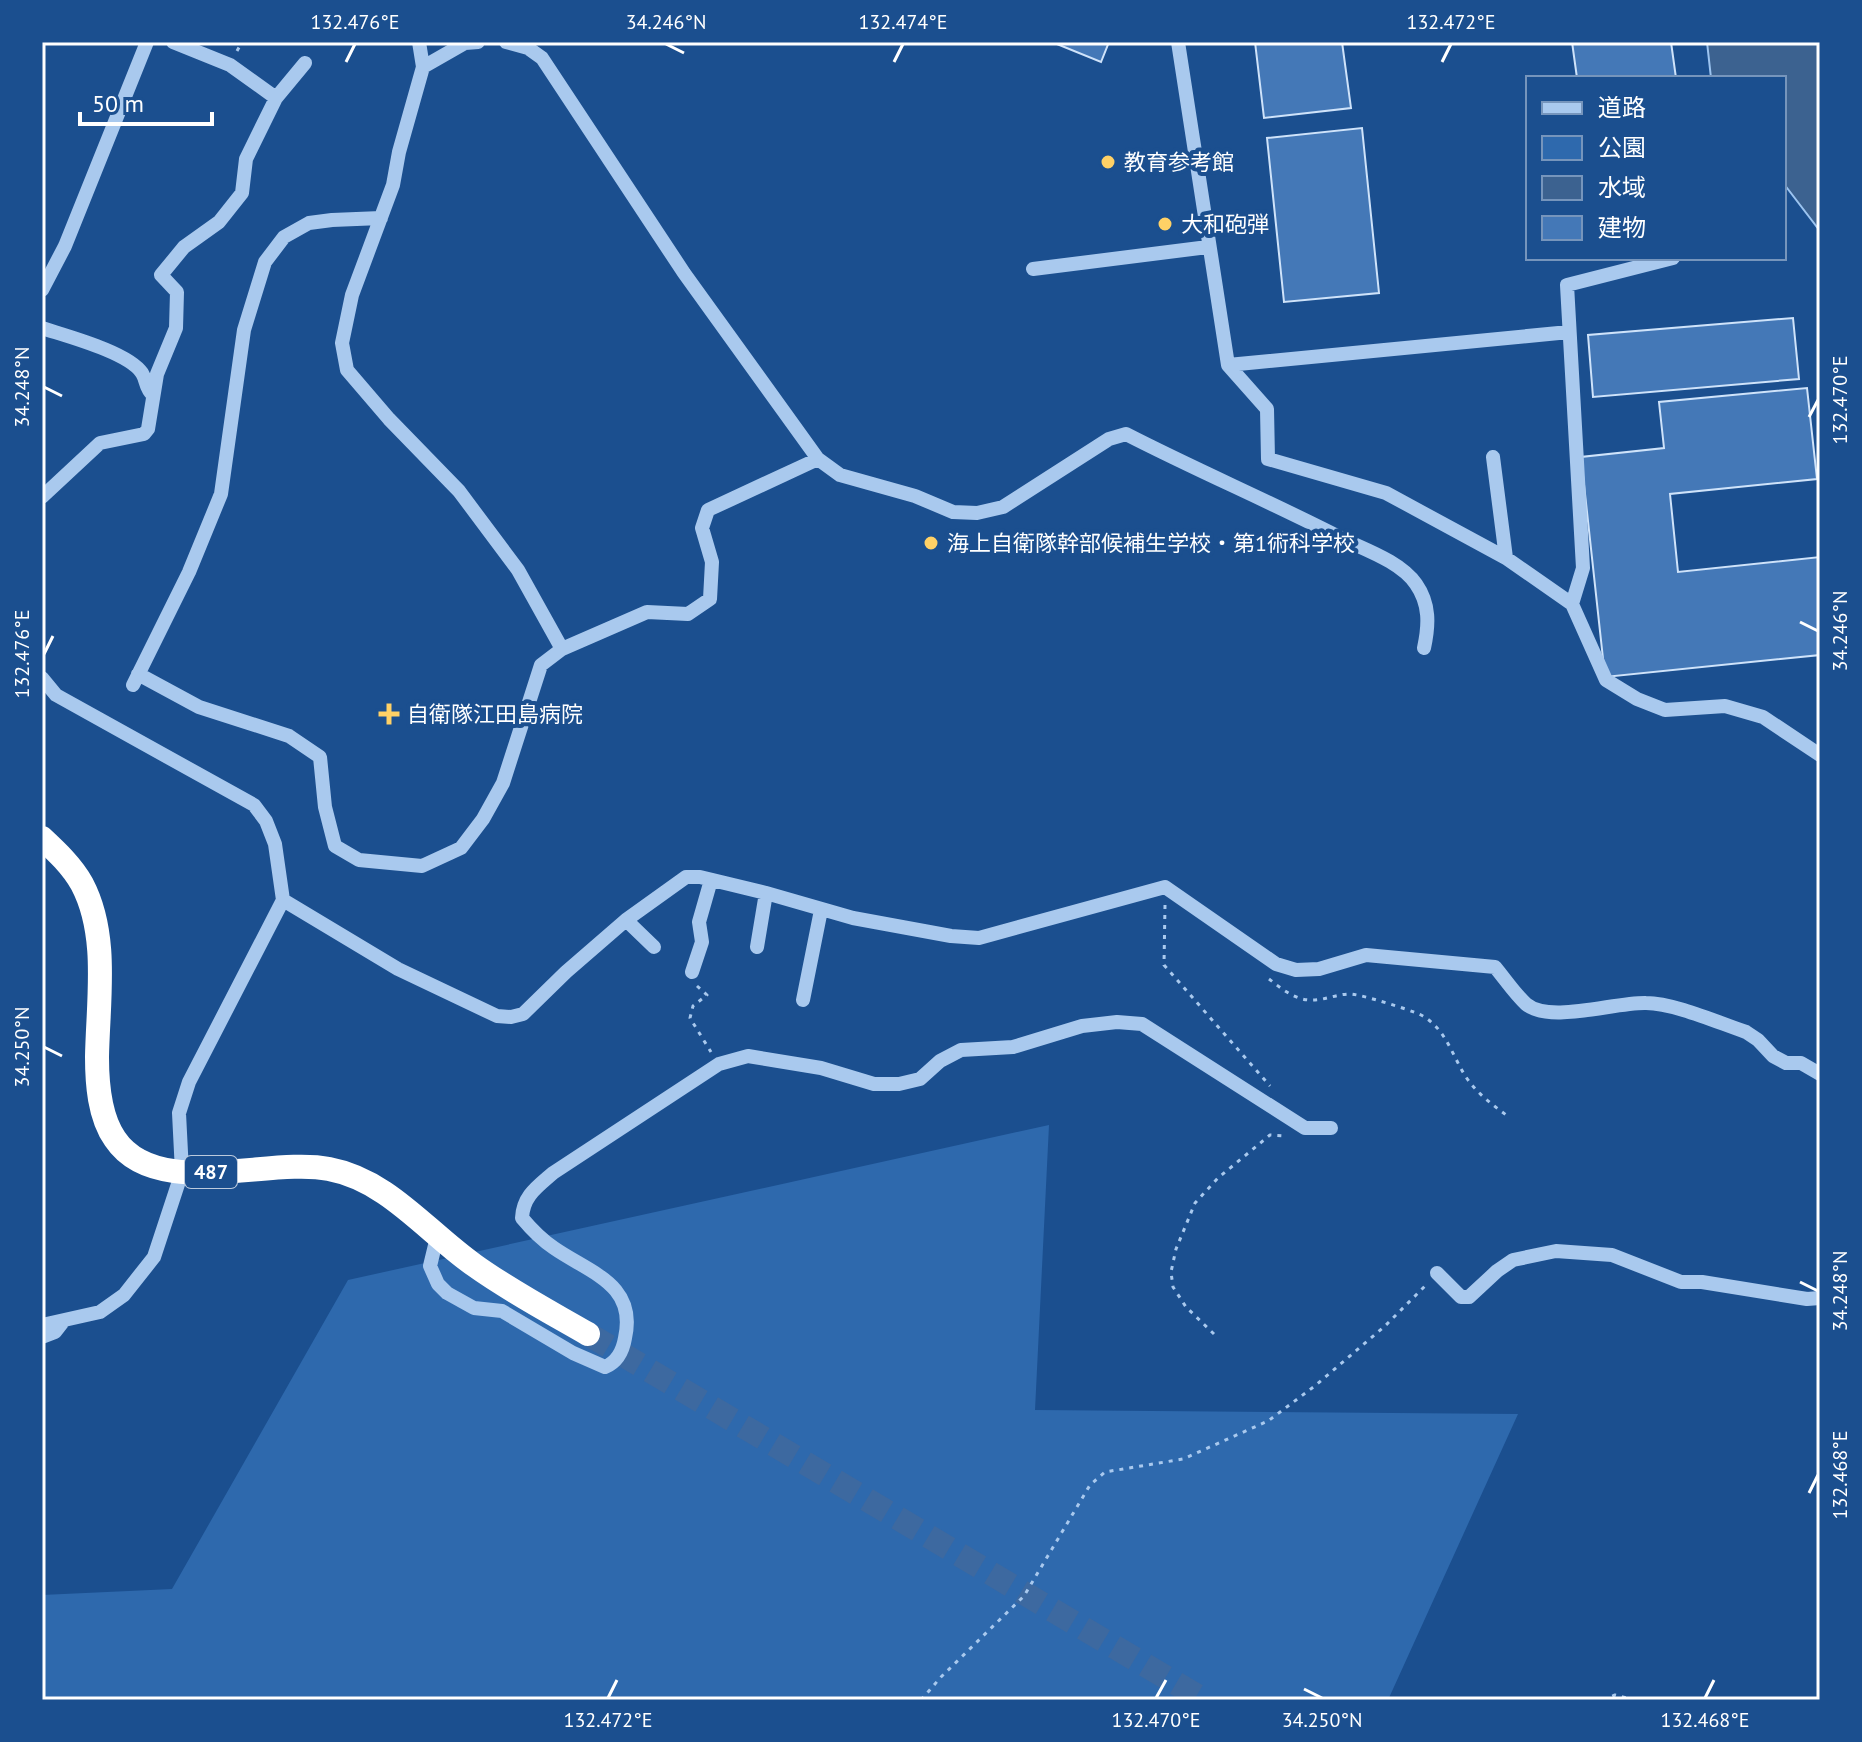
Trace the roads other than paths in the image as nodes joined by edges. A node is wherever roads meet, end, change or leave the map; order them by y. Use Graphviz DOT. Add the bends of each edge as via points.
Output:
graph roads {
  1 [pos="147,42"];
  2 [pos="173,42"];
  3 [pos="419,42"];
  4 [pos="478,42"];
  5 [pos="506,42"];
  6 [pos="1178,42"];
  7 [pos="305,63"];
  8 [pos="423,67"];
  9 [pos="276,98"];
  10 [pos="381,218"];
  11 [pos="1208,247"];
  12 [pos="1665,260"];
  13 [pos="1033,269"];
  14 [pos="42,290"];
  15 [pos="42,328"];
  16 [pos="1569,332"];
  17 [pos="1228,365"];
  18 [pos="153,395"];
  19 [pos="1493,457"];
  20 [pos="818,459"];
  21 [pos="42,497"];
  22 [pos="1506,558"];
  23 [pos="1572,604"];
  24 [pos="1424,648"];
  25 [pos="562,649"];
  26 [pos="42,678"];
  27 [pos="1820,755"];
  28 [pos="42,838"];
  29 [pos="711,880"];
  30 [pos="766,893"];
  31 [pos="283,900"];
  32 [pos="821,910"];
  33 [pos="626,920"];
  34 [pos="654,947"];
  35 [pos="757,947"];
  36 [pos="692,972"];
  37 [pos="803,1000"];
  38 [pos="1820,1074"];
  39 [pos="1324,1128"];
  40 [pos="182,1172"];
  41 [pos="437,1237"];
  42 [pos="1437,1273"];
  43 [pos="1820,1298"];
  44 [pos="62,1323"];
  45 [pos="42,1325"];
  46 [pos="588,1334"];
  47 [pos="42,1337"];
  1 -- 14 [label="street" via="65,246"];
  2 -- 9 [label="street" via="230,65"];
  3 -- 8 [label="street"];
  4 -- 8 [label="street" via="465,43"];
  5 -- 20 [label="street" via="542,58 560,82 684,273"];
  6 -- 11 [label="street"];
  7 -- 9 [label="street"];
  8 -- 10 [label="street"];
  9 -- 18 [label="street" via="246,159 242,193 219,222 184,247 161,275 177,292 176,328"];
  10 -- 25 [label="street" via="352,295 342,343 347,370 459,491 518,570"];
  10 -- 25 [label="street" via="309,223 284,237 265,262 244,330 221,494 135,679 199,707 289,736 320,757 335,846 359,860 422,866 461,848 483,819 503,783 541,665"];
  11 -- 13 [label="street"];
  11 -- 17 [label="street"];
  12 -- 16 [label="street" via="1567,285"];
  15 -- 18 [label="street" via="107,349 141,372"];
  16 -- 17 [label="street"];
  16 -- 23 [label="street" via="1583,568"];
  17 -- 22 [label="street" via="1267,409 1268,459 1386,493"];
  18 -- 21 [label="street" via="144,434 100,443"];
  19 -- 22 [label="street"];
  20 -- 24 [label="street" via="840,475 953,512 977,513 1003,507 1109,439 1126,434 1391,563 1415,581 1427,604"];
  20 -- 25 [label="street" via="708,510 702,528 712,562 710,599 688,614 647,612"];
  22 -- 23 [label="street"];
  23 -- 27 [label="street" via="1606,680 1637,699 1665,710 1725,706 1763,717"];
  26 -- 31 [label="street" via="56,695 254,805 275,844"];
  28 -- 40 [label="highway, 487" via="81,882 96,916 97,1072 107,1123 128,1153"];
  29 -- 30 [label="street"];
  29 -- 33 [label="street" via="686,877"];
  29 -- 36 [label="street"];
  30 -- 32 [label="street"];
  30 -- 35 [label="street"];
  31 -- 33 [label="street" via="398,969 497,1016 511,1017 523,1014"];
  31 -- 40 [label="street" via="189,1082 179,1113"];
  32 -- 37 [label="street"];
  32 -- 38 [label="street" via="979,938 1165,887 1276,964 1296,970 1366,955 1495,967 1538,1012 1648,1002 1746,1032 1773,1056"];
  33 -- 34 [label="street"];
  39 -- 41 [label="street" via="1305,1128 1142,1024 1082,1026 1013,1047 961,1050 920,1079 899,1084 874,1084 821,1068 748,1056 719,1064 553,1173 523,1205 522,1218 534,1232 608,1282 623,1299 629,1320 624,1343 614,1363 605,1367 502,1311 474,1308 447,1293 430,1266"];
  40 -- 41 [label="highway, 487" via="329,1169 362,1179 390,1196"];
  40 -- 44 [label="street" via="154,1257 124,1295 100,1312"];
  41 -- 46 [label="highway, 487"];
  42 -- 43 [label="street" via="1461,1297 1469,1297 1513,1260 1556,1251 1612,1255 1681,1282"];
  44 -- 45 [label="street"];
  44 -- 47 [label="street"];
}
